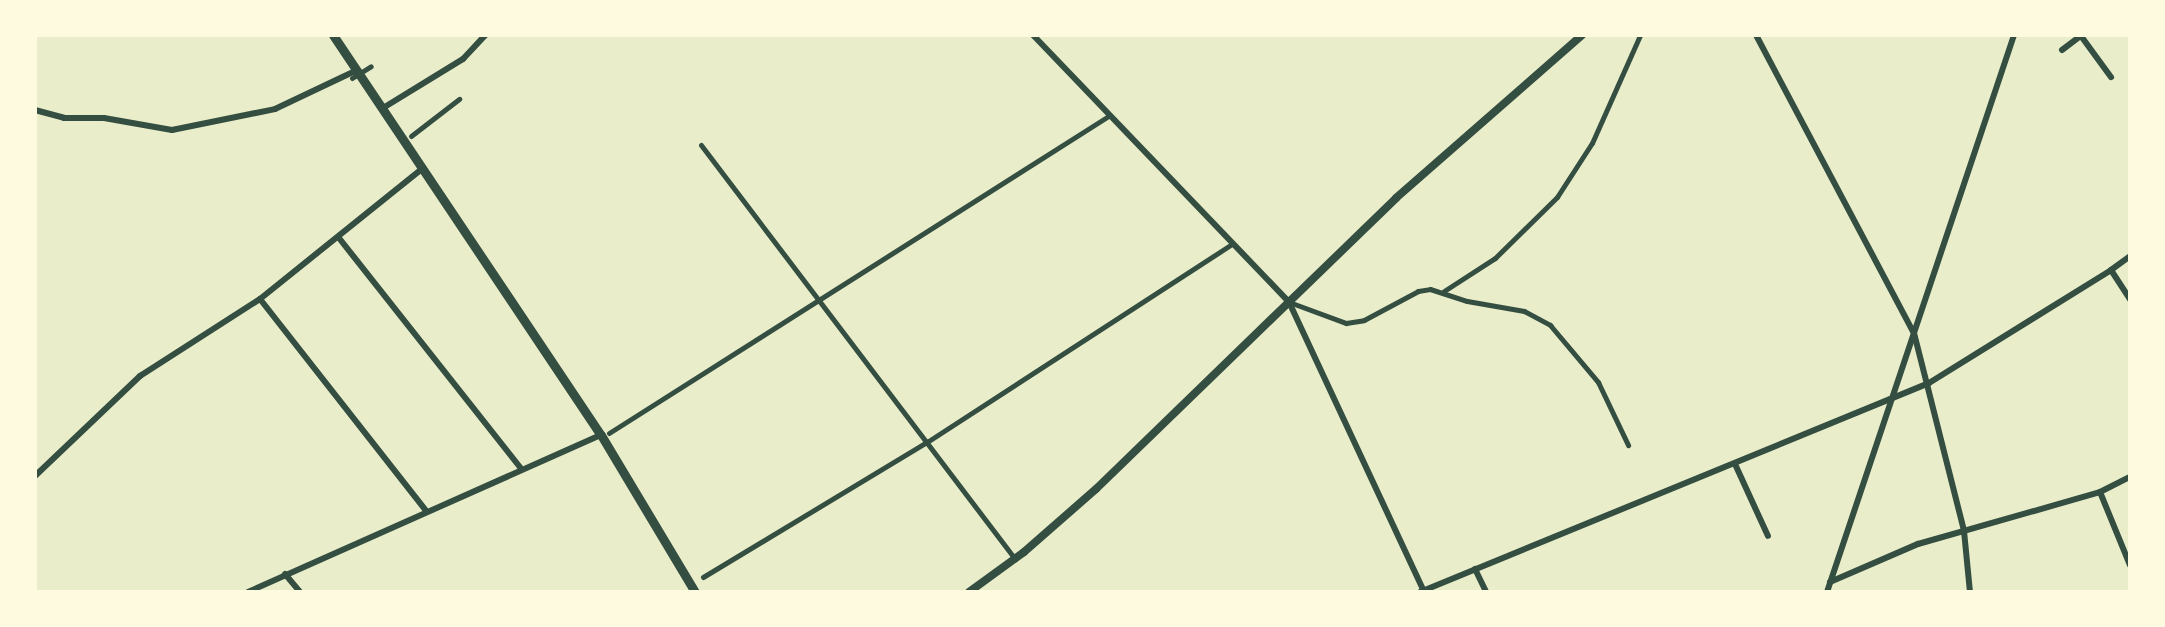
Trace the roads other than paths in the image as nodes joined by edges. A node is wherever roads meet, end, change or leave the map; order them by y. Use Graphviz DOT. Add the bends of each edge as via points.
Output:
graph roads {
  1 [pos="333,35"];
  2 [pos="485,35"];
  3 [pos="1033,35"];
  4 [pos="1582,35"];
  5 [pos="1640,35"];
  6 [pos="1756,35"];
  7 [pos="2014,35"];
  8 [pos="2082,36"];
  9 [pos="2062,50"];
  10 [pos="371,66"];
  11 [pos="354,74"];
  12 [pos="2111,77"];
  13 [pos="459,99"];
  14 [pos="383,108"];
  15 [pos="35,110"];
  16 [pos="1110,115"];
  17 [pos="411,136"];
  18 [pos="701,145"];
  19 [pos="423,168"];
  20 [pos="339,238"];
  21 [pos="1232,244"];
  22 [pos="2130,256"];
  23 [pos="2111,270"];
  24 [pos="1444,291"];
  25 [pos="818,298"];
  26 [pos="260,299"];
  27 [pos="2130,299"];
  28 [pos="1289,302"];
  29 [pos="1914,333"];
  30 [pos="1929,383"];
  31 [pos="1893,397"];
  32 [pos="605,434"];
  33 [pos="927,442"];
  34 [pos="1628,445"];
  35 [pos="1735,464"];
  36 [pos="522,470"];
  37 [pos="35,477"];
  38 [pos="2130,477"];
  39 [pos="2100,492"];
  40 [pos="426,511"];
  41 [pos="1964,531"];
  42 [pos="1768,536"];
  43 [pos="1015,559"];
  44 [pos="2130,565"];
  45 [pos="1475,569"];
  46 [pos="285,574"];
  47 [pos="703,577"];
  48 [pos="1830,582"];
  49 [pos="248,592"];
  50 [pos="300,592"];
  51 [pos="695,592"];
  52 [pos="969,592"];
  53 [pos="1423,592"];
  54 [pos="1486,592"];
  55 [pos="1827,592"];
  56 [pos="1970,592"];
  1 -- 11 [label="main road"];
  2 -- 14 [label="street" via="463,59"];
  3 -- 16 [label="street"];
  4 -- 28 [label="street" via="1396,198"];
  5 -- 24 [label="street" via="1591,143 1556,197 1495,258"];
  6 -- 29 [label="street"];
  7 -- 29 [label="street"];
  8 -- 9 [label="street"];
  8 -- 12 [label="street"];
  10 -- 11 [label="street"];
  11 -- 14 [label="main road"];
  11 -- 15 [label="street" via="275,109 173,130 104,118 64,118"];
  13 -- 17 [label="street"];
  14 -- 19 [label="main road"];
  16 -- 21 [label="street"];
  16 -- 25 [label="street"];
  18 -- 25 [label="street"];
  19 -- 20 [label="street"];
  19 -- 32 [label="main road"];
  20 -- 26 [label="street"];
  20 -- 36 [label="street"];
  21 -- 28 [label="street"];
  21 -- 33 [label="street"];
  22 -- 23 [label="street"];
  23 -- 27 [label="street"];
  23 -- 30 [label="street"];
  24 -- 28 [label="street" via="1418,290 1363,320 1346,323"];
  24 -- 34 [label="street" via="1467,302 1524,311 1550,325 1598,382"];
  25 -- 32 [label="street"];
  25 -- 33 [label="street"];
  26 -- 37 [label="street" via="140,376"];
  26 -- 40 [label="street"];
  28 -- 43 [label="street" via="1116,471"];
  28 -- 53 [label="street"];
  29 -- 30 [label="street"];
  29 -- 31 [label="street"];
  30 -- 31 [label="street"];
  30 -- 41 [label="street"];
  31 -- 35 [label="street"];
  31 -- 48 [label="street"];
  32 -- 36 [label="street"];
  32 -- 51 [label="main road"];
  33 -- 43 [label="street"];
  33 -- 47 [label="street"];
  35 -- 42 [label="street"];
  35 -- 45 [label="street"];
  36 -- 40 [label="street"];
  38 -- 39 [label="street"];
  39 -- 41 [label="street"];
  39 -- 44 [label="street"];
  40 -- 46 [label="street"];
  41 -- 48 [label="street" via="1918,544"];
  41 -- 56 [label="street"];
  43 -- 52 [label="street"];
  45 -- 53 [label="street"];
  45 -- 54 [label="street"];
  46 -- 49 [label="street"];
  46 -- 50 [label="street"];
  48 -- 55 [label="street"];
}
